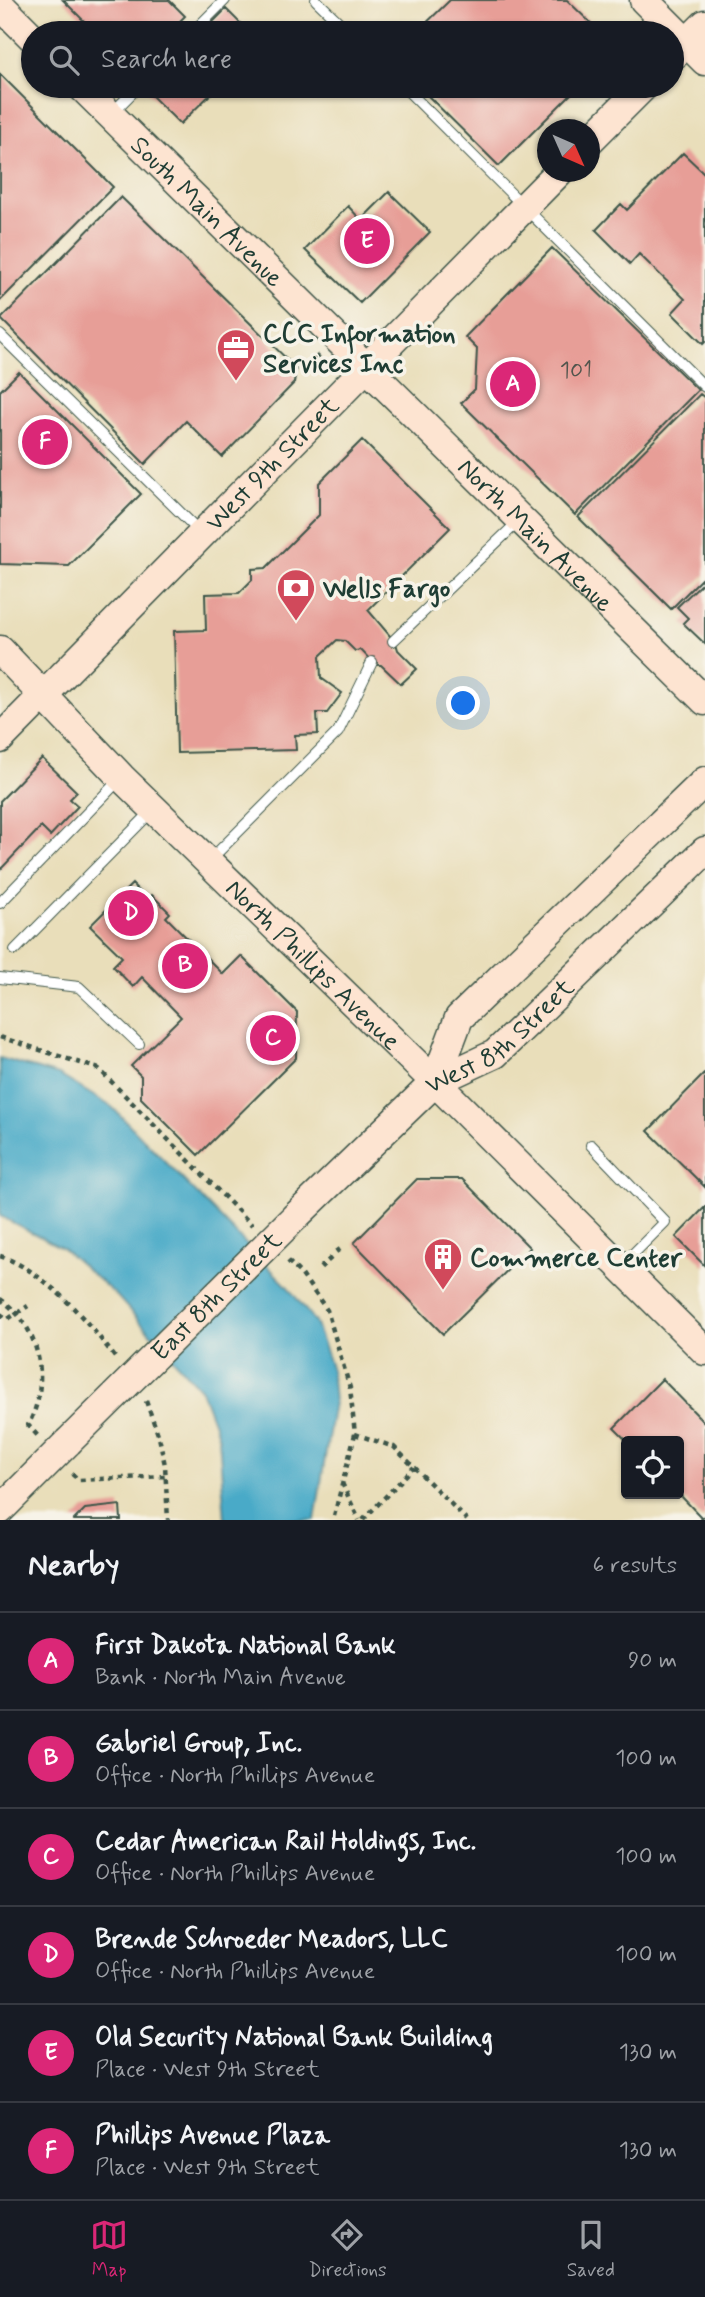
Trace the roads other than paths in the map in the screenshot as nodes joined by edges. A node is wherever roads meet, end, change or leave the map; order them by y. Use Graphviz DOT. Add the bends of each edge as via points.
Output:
graph roads {
  1 [pos="225,0"];
  2 [pos="316,0"];
  3 [pos="644,0"];
  4 [pos="0,5"];
  5 [pos="204,21"];
  6 [pos="338,21"];
  7 [pos="666,21"];
  8 [pos="21,26"];
  9 [pos="93,98"];
  10 [pos="127,98"];
  11 [pos="415,98"];
  12 [pos="632,98"];
  13 [pos="110,114"];
  14 [pos="600,131"];
  15 [pos="549,182"];
  16 [pos="524,206"];
  17 [pos="0,335"];
  18 [pos="365,367"];
  19 [pos="705,387"];
  20 [pos="520,519"];
  21 [pos="202,533"];
  22 [pos="393,641"];
  23 [pos="0,650"];
  24 [pos="372,662"];
  25 [pos="43,694"];
  26 [pos="705,701"];
  27 [pos="0,739"];
  28 [pos="121,777"];
  29 [pos="705,780"];
  30 [pos="154,809"];
  31 [pos="705,851"];
  32 [pos="208,862"];
  33 [pos="0,903"];
  34 [pos="15,950"];
  35 [pos="0,978"];
  36 [pos="139,1044"];
  37 [pos="435,1082"];
  38 [pos="591,1146"];
  39 [pos="620,1266"];
  40 [pos="705,1352"];
  41 [pos="0,1510"];
  1 -- 5 [label="lane"];
  2 -- 6 [label="lane"];
  3 -- 7 [label="street"];
  4 -- 8 [label="street"];
  9 -- 13 [label="street, South Main Avenue"];
  10 -- 13 [label="lane"];
  11 -- 16 [label="lane"];
  12 -- 14 [label="street"];
  13 -- 18 [label="street, South Main Avenue"];
  15 -- 16 [label="street, West 9th Street"];
  16 -- 18 [label="street, West 9th Street"];
  16 -- 19 [label="lane"];
  17 -- 21 [label="lane"];
  18 -- 20 [label="street, North Main Avenue"];
  18 -- 21 [label="street, West 9th Street"];
  20 -- 22 [label="lane"];
  20 -- 26 [label="street, North Main Avenue"];
  21 -- 25 [label="street, West 9th Street"];
  23 -- 25 [label="street, North Phillips Avenue"];
  24 -- 32 [label="lane" via="338,733"];
  25 -- 27 [label="street, West 9th Street"];
  25 -- 28 [label="street, North Phillips Avenue"];
  28 -- 30 [label="street, North Phillips Avenue"];
  28 -- 33 [label="lane"];
  29 -- 37 [label="street, West 8th Street" via="459,1018"];
  30 -- 32 [label="street, North Phillips Avenue"];
  30 -- 34 [label="lane"];
  31 -- 37 [label="street, West 8th Street" via="495,1054"];
  32 -- 37 [label="street, North Phillips Avenue"];
  35 -- 36 [label="lane" via="79,987"];
  37 -- 39 [label="street, North Phillips Avenue"];
  37 -- 41 [label="street, East 8th Street, bridge"];
  38 -- 39 [label="lane" via="665,1222"];
  39 -- 40 [label="street, North Phillips Avenue"];
}
